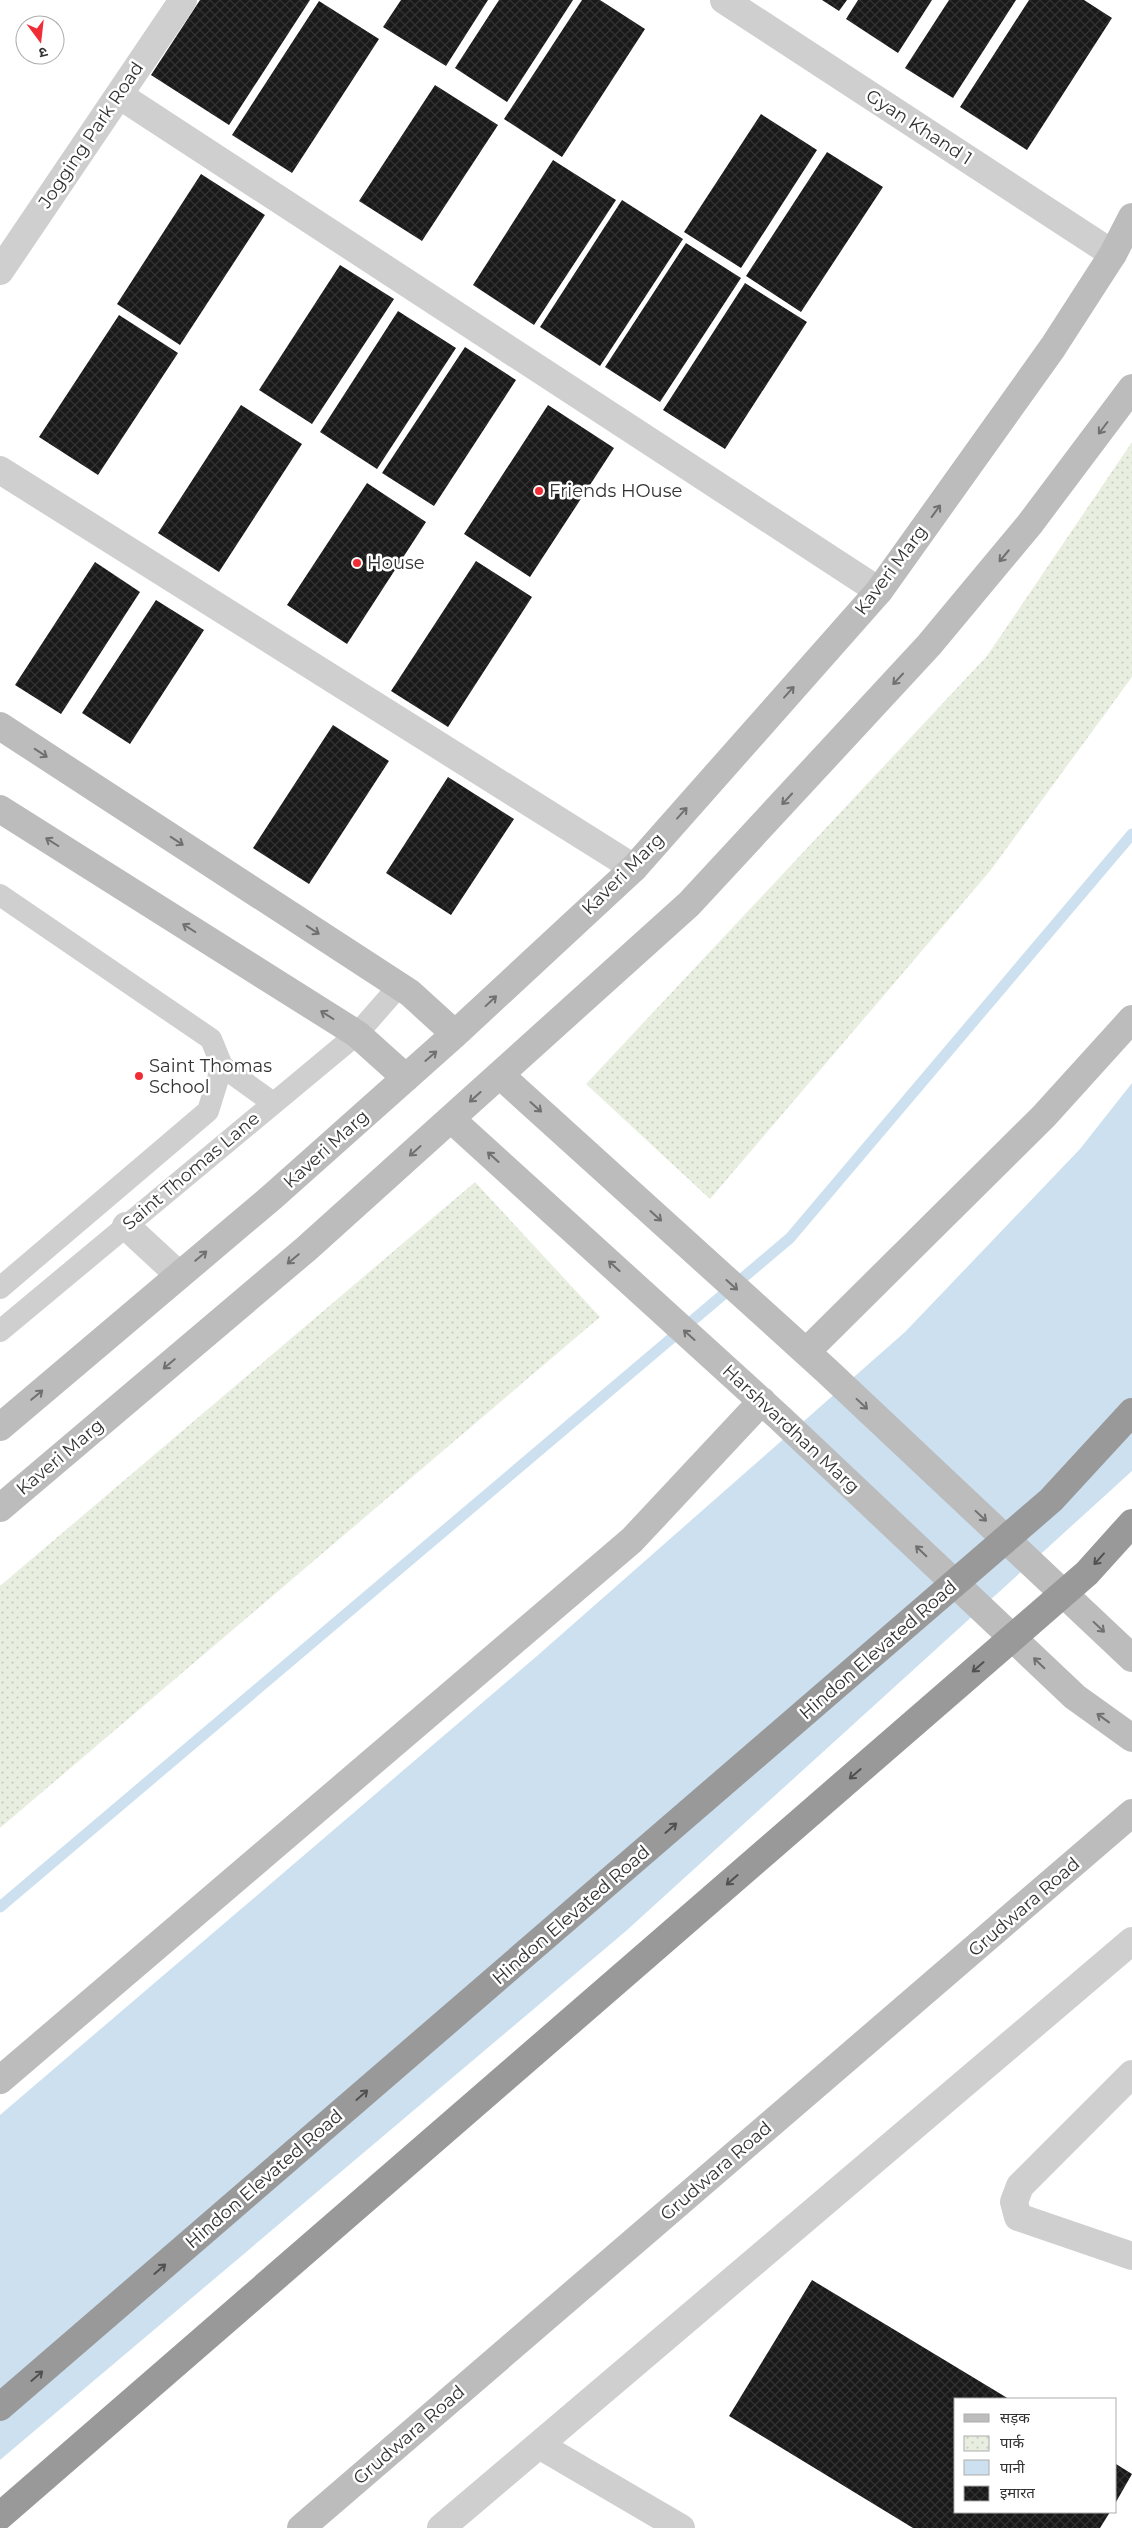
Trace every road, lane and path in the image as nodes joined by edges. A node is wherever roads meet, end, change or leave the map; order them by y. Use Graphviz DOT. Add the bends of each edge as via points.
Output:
graph roads {
  1 [pos="183,0"];
  2 [pos="724,0"];
  3 [pos="119,95"];
  4 [pos="1132,217"];
  5 [pos="1114,254"];
  6 [pos="0,271"];
  7 [pos="1132,388"];
  8 [pos="0,470"];
  9 [pos="879,590"];
  10 [pos="0,726"];
  11 [pos="0,809"];
  12 [pos="634,868"];
  13 [pos="0,895"];
  14 [pos="399,986"];
  15 [pos="1132,1019"];
  16 [pos="357,1034"];
  17 [pos="455,1034"];
  18 [pos="222,1066"];
  19 [pos="500,1075"];
  20 [pos="406,1078"];
  21 [pos="273,1103"];
  22 [pos="451,1119"];
  23 [pos="90,1211"];
  24 [pos="120,1231"];
  25 [pos="179,1275"];
  26 [pos="0,1288"];
  27 [pos="0,1331"];
  28 [pos="806,1352"];
  29 [pos="771,1409"];
  30 [pos="1132,1412"];
  31 [pos="0,1427"];
  32 [pos="0,1508"];
  33 [pos="1132,1523"];
  34 [pos="1125,1652"];
  35 [pos="1132,1738"];
  36 [pos="1132,1814"];
  37 [pos="1132,1942"];
  38 [pos="1132,2074"];
  39 [pos="0,2080"];
  40 [pos="1132,2256"];
  41 [pos="0,2408"];
  42 [pos="539,2444"];
  43 [pos="0,2516"];
  44 [pos="301,2528"];
  45 [pos="441,2528"];
  46 [pos="681,2528"];
  1 -- 3 [label="street, Jogging Park Road"];
  2 -- 5 [label="street, Gyan Khand 1"];
  3 -- 6 [label="street, Jogging Park Road"];
  3 -- 9 [label="street"];
  4 -- 5 [label="street, Kaveri Marg"];
  9 -- 5 [label="street, Kaveri Marg, one-way" via="1053,347"];
  7 -- 19 [label="street, Kaveri Marg, one-way" via="1029,525 923,652 689,904"];
  8 -- 12 [label="street"];
  12 -- 9 [label="street, Kaveri Marg, one-way"];
  10 -- 14 [label="street, one-way"];
  16 -- 11 [label="street, one-way"];
  17 -- 12 [label="street, Kaveri Marg, one-way"];
  13 -- 18 [label="lane" via="211,1039"];
  14 -- 16 [label="lane, Saint Thomas Lane"];
  14 -- 17 [label="street"];
  15 -- 28 [label="street" via="1044,1116"];
  16 -- 20 [label="street"];
  16 -- 21 [label="lane, Saint Thomas Lane"];
  20 -- 17 [label="street, Kaveri Marg, one-way"];
  18 -- 21 [label="lane"];
  18 -- 23 [label="lane" via="208,1112"];
  19 -- 22 [label="street, Kaveri Marg, one-way"];
  19 -- 28 [label="street, one-way"];
  25 -- 20 [label="street, Kaveri Marg, one-way"];
  21 -- 24 [label="lane, Saint Thomas Lane"];
  29 -- 22 [label="street, Harshvardhan Marg, one-way"];
  22 -- 32 [label="street, Kaveri Marg, one-way" via="306,1248"];
  23 -- 24 [label="lane"];
  23 -- 26 [label="lane"];
  24 -- 25 [label="street"];
  24 -- 27 [label="lane, Saint Thomas Lane"];
  31 -- 25 [label="street, Kaveri Marg, one-way"];
  28 -- 34 [label="street, one-way, bridge"];
  35 -- 29 [label="street, Harshvardhan Marg, one-way, bridge" via="1075,1697"];
  29 -- 39 [label="street" via="632,1540"];
  41 -- 30 [label="highway, Hindon Elevated Road, one-way, bridge" via="1043,1507"];
  33 -- 43 [label="highway, one-way, bridge" via="1087,1573"];
  36 -- 44 [label="street, Grudwara Road"];
  37 -- 42 [label="street"];
  38 -- 40 [label="street" via="1020,2186 1014,2202 1018,2217"];
  42 -- 45 [label="street"];
  42 -- 46 [label="street"];
}
